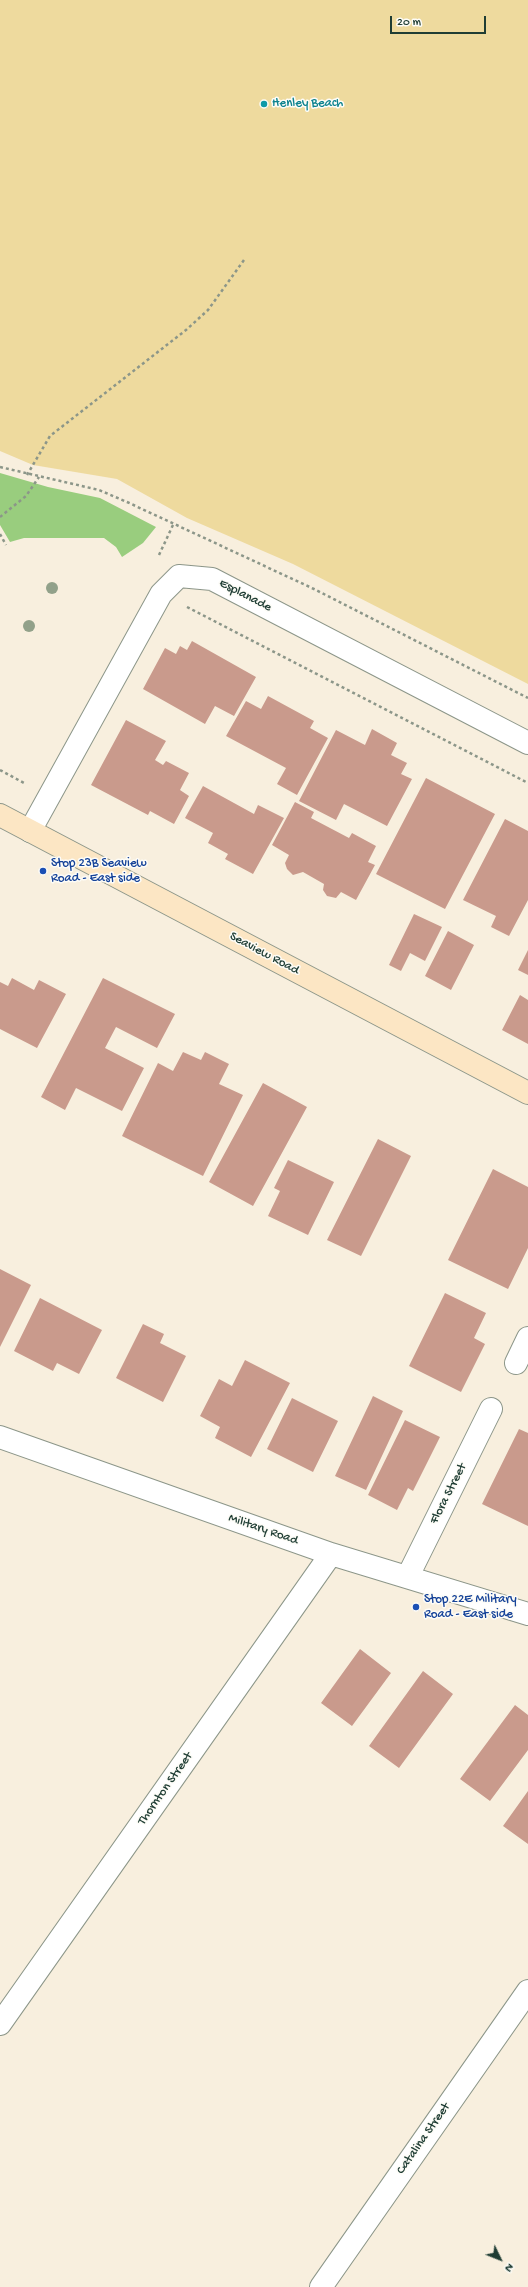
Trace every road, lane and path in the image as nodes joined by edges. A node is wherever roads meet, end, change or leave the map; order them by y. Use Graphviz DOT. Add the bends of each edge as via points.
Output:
graph roads {
  1 [pos="244,260"];
  2 [pos="0,467"];
  3 [pos="27,475"];
  4 [pos="40,476"];
  5 [pos="0,517"];
  6 [pos="172,525"];
  7 [pos="0,534"];
  8 [pos="6,545"];
  9 [pos="158,557"];
  10 [pos="181,604"];
  11 [pos="528,698"];
  12 [pos="528,743"];
  13 [pos="0,770"];
  14 [pos="528,783"];
  15 [pos="28,785"];
  16 [pos="0,816"];
  17 [pos="30,831"];
  18 [pos="528,1093"];
  19 [pos="528,1338"];
  20 [pos="516,1363"];
  21 [pos="492,1409"];
  22 [pos="0,1437"];
  23 [pos="331,1554"];
  24 [pos="414,1578"];
  25 [pos="528,1614"];
  26 [pos="528,1991"];
  27 [pos="0,2024"];
  28 [pos="321,2287"];
  1 -- 3 [label="path" via="208,310 186,330 50,436"];
  2 -- 3 [label="path"];
  3 -- 4 [label="path"];
  4 -- 5 [label="path" via="26,496"];
  4 -- 6 [label="path" via="99,490"];
  6 -- 9 [label="path"];
  6 -- 11 [label="path" via="314,589"];
  7 -- 8 [label="path"];
  10 -- 14 [label="path"];
  12 -- 17 [label="street, Esplanade" via="212,579 179,576 160,594"];
  13 -- 15 [label="path"];
  16 -- 17 [label="main road, Seaview Road"];
  17 -- 18 [label="main road, Seaview Road"];
  19 -- 20 [label="street"];
  21 -- 24 [label="street, Flora Street" via="409,1574"];
  22 -- 23 [label="street, Military Road"];
  23 -- 24 [label="street, Military Road"];
  23 -- 27 [label="street, Thornton Street"];
  24 -- 25 [label="street, Military Road"];
  26 -- 28 [label="street, Catalina Street"];
}
